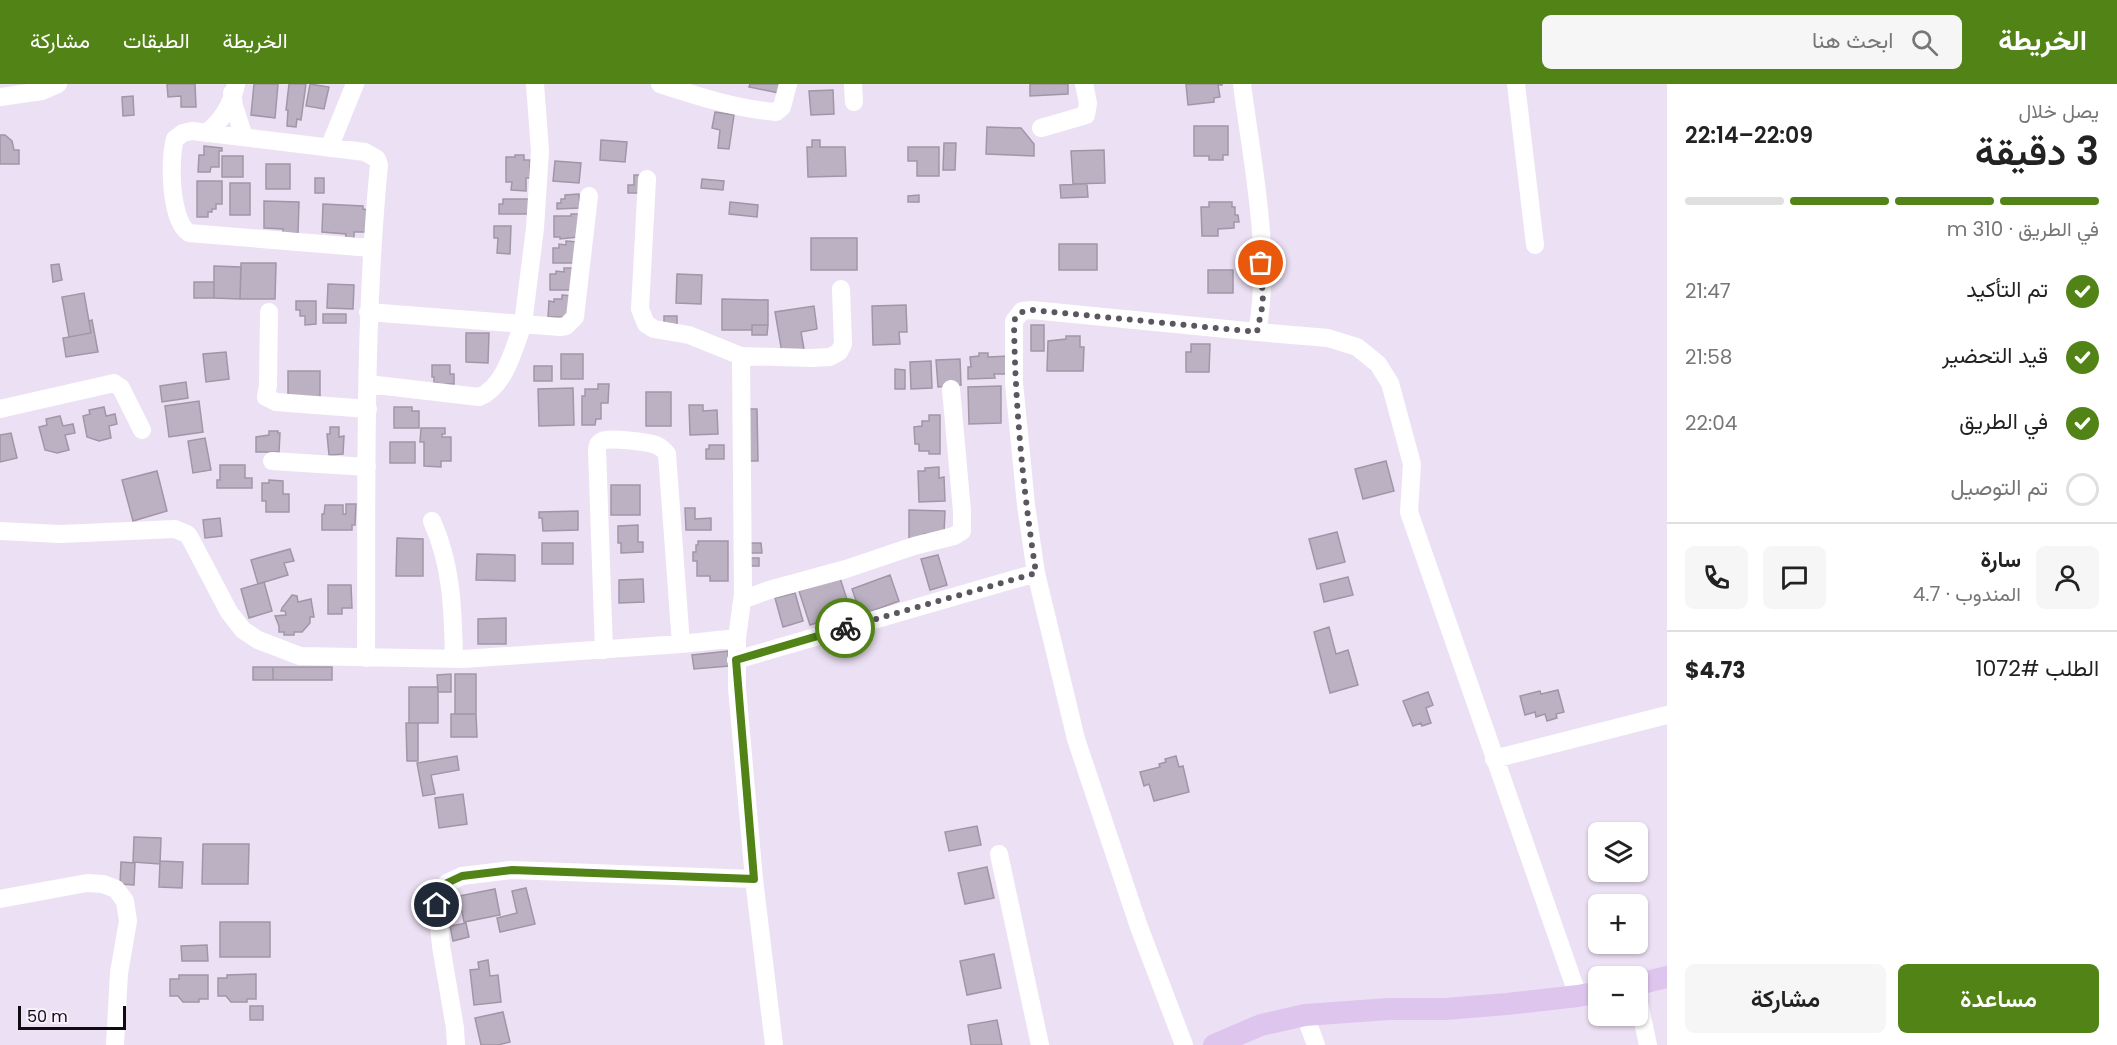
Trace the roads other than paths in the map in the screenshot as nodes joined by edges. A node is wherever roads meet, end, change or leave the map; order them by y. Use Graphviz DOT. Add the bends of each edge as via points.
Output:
graph roads {
  1 [pos="58,84"];
  2 [pos="355,84"];
  3 [pos="535,84"];
  4 [pos="660,84"];
  5 [pos="788,84"];
  6 [pos="1084,84"];
  7 [pos="1242,84"];
  8 [pos="1516,84"];
  9 [pos="234,89"];
  10 [pos="0,97"];
  11 [pos="1041,128"];
  12 [pos="206,133"];
  13 [pos="244,137"];
  14 [pos="329,148"];
  15 [pos="647,179"];
  16 [pos="589,196"];
  17 [pos="1536,245"];
  18 [pos="371,248"];
  19 [pos="841,289"];
  20 [pos="269,312"];
  21 [pos="368,312"];
  22 [pos="523,324"];
  23 [pos="1257,332"];
  24 [pos="741,356"];
  25 [pos="368,384"];
  26 [pos="951,390"];
  27 [pos="0,409"];
  28 [pos="368,409"];
  29 [pos="142,430"];
  30 [pos="272,460"];
  31 [pos="367,467"];
  32 [pos="432,521"];
  33 [pos="0,531"];
  34 [pos="1036,573"];
  35 [pos="743,594"];
  36 [pos="738,638"];
  37 [pos="681,645"];
  38 [pos="604,650"];
  39 [pos="366,658"];
  40 [pos="454,659"];
  41 [pos="736,660"];
  42 [pos="1667,715"];
  43 [pos="1494,759"];
  44 [pos="999,854"];
  45 [pos="754,879"];
  46 [pos="0,899"];
  47 [pos="1667,977"];
  48 [pos="1648,982"];
  49 [pos="1588,992"];
  50 [pos="1588,994"];
  51 [pos="1305,1015"];
  52 [pos="1644,1026"];
  53 [pos="116,1045"];
  54 [pos="456,1045"];
  55 [pos="774,1045"];
  56 [pos="1040,1045"];
  57 [pos="1184,1045"];
  58 [pos="1214,1045"];
  59 [pos="1316,1045"];
  60 [pos="1648,1045"];
  1 -- 10 [label="street" via="42,91"];
  2 -- 14 [label="street"];
  3 -- 22 [label="street" via="540,151"];
  4 -- 5 [label="street" via="776,112 782,107"];
  6 -- 11 [label="street" via="1086,115"];
  7 -- 23 [label="street" via="1260,223 1263,303"];
  8 -- 17 [label="street"];
  9 -- 12 [label="street" via="221,119"];
  9 -- 13 [label="street"];
  12 -- 13 [label="street"];
  12 -- 18 [label="street" via="183,133 172,148 173,187 184,230 196,235"];
  13 -- 14 [label="street"];
  14 -- 18 [label="street" via="365,152 377,159"];
  15 -- 24 [label="street" via="640,309 646,324 689,335"];
  16 -- 22 [label="street" via="575,317 560,327"];
  18 -- 21 [label="street"];
  19 -- 24 [label="street" via="843,344 839,352 830,357 811,358"];
  20 -- 28 [label="street" via="266,397 276,402"];
  21 -- 22 [label="street"];
  21 -- 25 [label="street"];
  22 -- 25 [label="street" via="511,358 489,393 479,397"];
  23 -- 34 [label="street" via="1032,310 1017,315 1014,383"];
  23 -- 43 [label="street" via="1328,338 1357,347 1378,364 1390,382 1412,464 1409,512"];
  24 -- 35 [label="street"];
  25 -- 28 [label="street"];
  26 -- 35 [label="street" via="962,531 750,597"];
  27 -- 29 [label="street" via="114,384 121,388"];
  28 -- 31 [label="street"];
  30 -- 31 [label="street"];
  31 -- 39 [label="street"];
  32 -- 40 [label="street" via="441,539 451,589"];
  33 -- 39 [label="street" via="60,534 181,530 190,538 229,612 243,630 300,656"];
  34 -- 41 [label="street"];
  34 -- 57 [label="street" via="1076,739 1139,927"];
  35 -- 36 [label="street"];
  36 -- 37 [label="street"];
  36 -- 41 [label="street"];
  37 -- 38 [label="street"];
  37 -- 38 [label="street" via="667,454 654,444 610,439 603,440 597,450"];
  38 -- 40 [label="street"];
  39 -- 40 [label="street"];
  41 -- 45 [label="street"];
  42 -- 43 [label="street"];
  43 -- 49 [label="street"];
  44 -- 56 [label="street"];
  45 -- 54 [label="street" via="512,870 462,876 447,883 439,892 437,905"];
  45 -- 55 [label="street"];
  46 -- 53 [label="street" via="87,883 116,889 125,901 128,921 119,973"];
  47 -- 48 [label="main road"];
  50 -- 51 [label="main road" via="1445,1010"];
  51 -- 58 [label="main road" via="1261,1024"];
  51 -- 59 [label="street"];
  52 -- 60 [label="street"];
}
